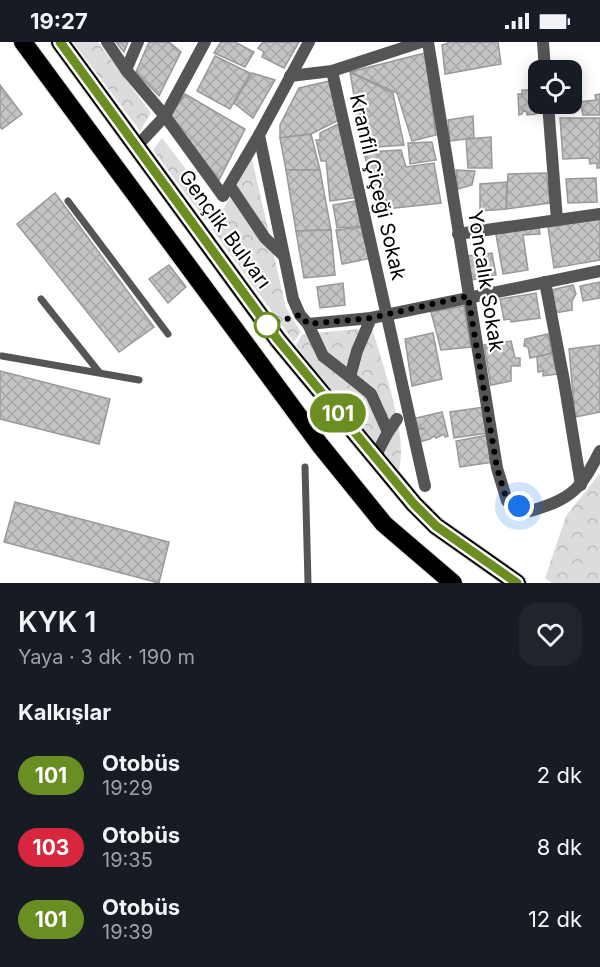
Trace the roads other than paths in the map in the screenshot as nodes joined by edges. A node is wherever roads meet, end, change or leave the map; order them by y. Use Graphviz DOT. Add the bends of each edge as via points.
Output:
graph roads {
  1 [pos="22,42"];
  2 [pos="60,42"];
  3 [pos="107,42"];
  4 [pos="138,42"];
  5 [pos="205,42"];
  6 [pos="309,42"];
  7 [pos="421,42"];
  8 [pos="428,42"];
  9 [pos="543,42"];
  10 [pos="544,60"];
  11 [pos="126,70"];
  12 [pos="332,71"];
  13 [pos="290,76"];
  14 [pos="549,114"];
  15 [pos="165,116"];
  16 [pos="259,135"];
  17 [pos="136,146"];
  18 [pos="230,186"];
  19 [pos="68,201"];
  20 [pos="600,214"];
  21 [pos="557,220"];
  22 [pos="458,234"];
  23 [pos="285,257"];
  24 [pos="600,271"];
  25 [pos="544,282"];
  26 [pos="468,296"];
  27 [pos="41,299"];
  28 [pos="386,314"];
  29 [pos="371,318"];
  30 [pos="308,324"];
  31 [pos="168,334"];
  32 [pos="2,356"];
  33 [pos="99,372"];
  34 [pos="350,377"];
  35 [pos="139,380"];
  36 [pos="398,419"];
  37 [pos="387,432"];
  38 [pos="600,451"];
  39 [pos="378,453"];
  40 [pos="305,467"];
  41 [pos="581,485"];
  42 [pos="425,486"];
  43 [pos="308,583"];
  44 [pos="453,583"];
  45 [pos="517,583"];
  1 -- 44 [label="highway" via="320,445 384,524"];
  2 -- 17 [label="highway, Gençlik Bulvarı"];
  3 -- 11 [label="street"];
  4 -- 11 [label="street"];
  5 -- 15 [label="street"];
  6 -- 13 [label="street"];
  7 -- 12 [label="street"];
  8 -- 22 [label="street, Yoncalık Sokak"];
  9 -- 10 [label="street"];
  11 -- 15 [label="street"];
  12 -- 13 [label="street"];
  12 -- 28 [label="street, Kranfil Çiçeği Sokak"];
  13 -- 16 [label="street"];
  14 -- 21 [label="street"];
  15 -- 17 [label="street"];
  15 -- 18 [label="street" via="224,196"];
  16 -- 18 [label="street"];
  16 -- 23 [label="street"];
  17 -- 45 [label="highway, Gençlik Bulvarı" via="278,340 414,504 436,526"];
  18 -- 23 [label="street" via="266,238"];
  19 -- 31 [label="lane"];
  20 -- 21 [label="street"];
  21 -- 22 [label="street"];
  22 -- 26 [label="street, Yoncalık Sokak"];
  23 -- 30 [label="street" via="293,299"];
  24 -- 25 [label="street"];
  25 -- 26 [label="street"];
  25 -- 41 [label="street"];
  26 -- 28 [label="street"];
  26 -- 41 [label="street, Yoncalık Sokak" via="497,468 507,501 530,511 557,503"];
  27 -- 33 [label="lane"];
  28 -- 29 [label="street"];
  28 -- 42 [label="street, Kranfil Çiçeği Sokak"];
  29 -- 30 [label="street"];
  29 -- 34 [label="street"];
  30 -- 34 [label="street" via="323,356"];
  32 -- 33 [label="lane"];
  33 -- 35 [label="lane"];
  34 -- 37 [label="street" via="372,394"];
  36 -- 37 [label="street"];
  37 -- 39 [label="street"];
  38 -- 41 [label="street"];
  40 -- 43 [label="lane"];
}
